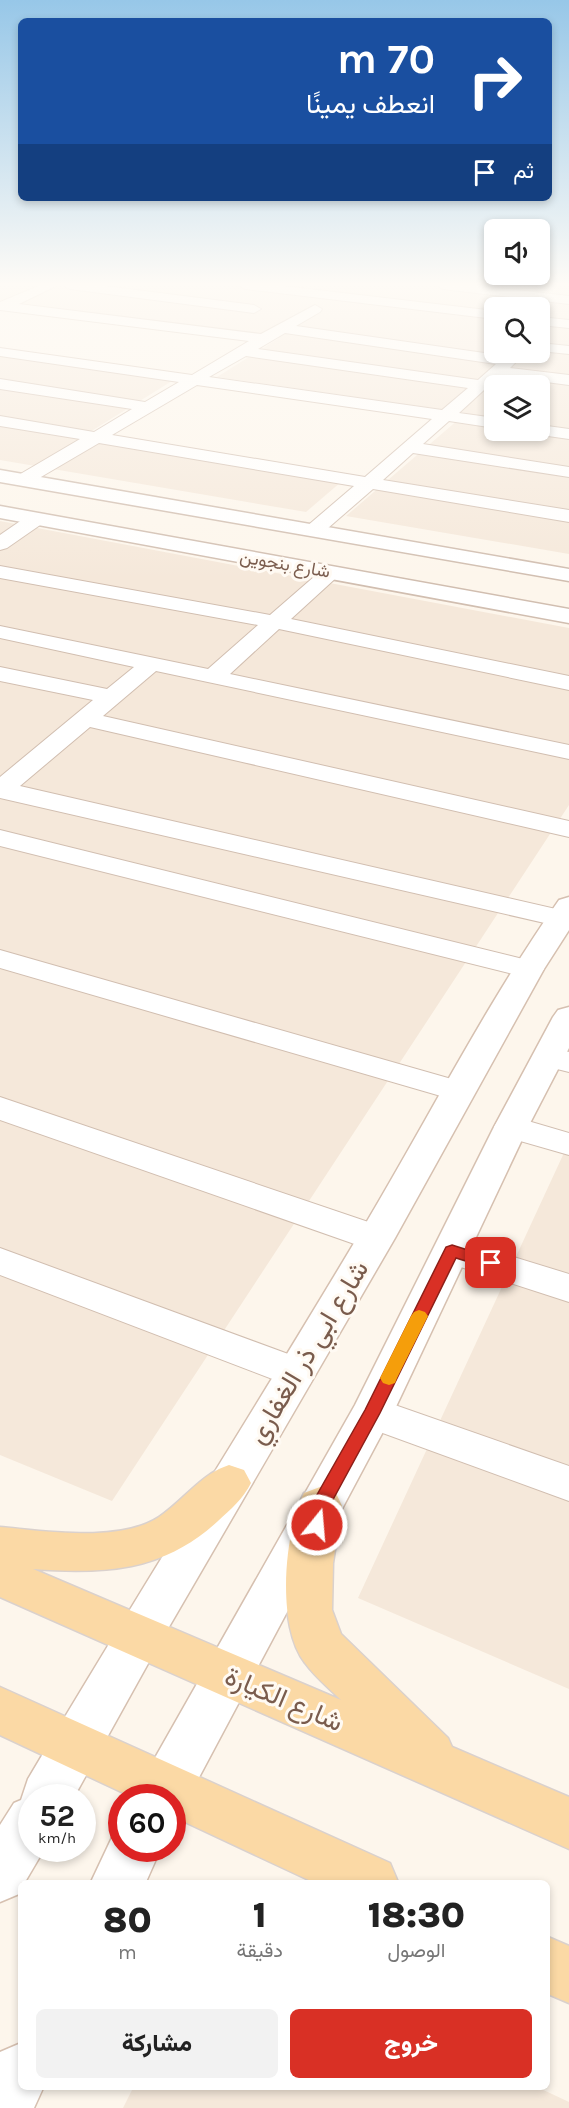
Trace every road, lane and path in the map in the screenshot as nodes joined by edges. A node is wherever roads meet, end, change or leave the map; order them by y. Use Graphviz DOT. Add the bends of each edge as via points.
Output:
graph roads {
  1 [pos="189,383"];
  2 [pos="218,383"];
  3 [pos="485,383"];
  4 [pos="0,384"];
  5 [pos="148,407"];
  6 [pos="445,416"];
  7 [pos="0,421"];
  8 [pos="484,421"];
  9 [pos="550,431"];
  10 [pos="569,434"];
  11 [pos="97,437"];
  12 [pos="410,447"];
  13 [pos="569,472"];
  14 [pos="0,476"];
  15 [pos="23,480"];
  16 [pos="369,482"];
  17 [pos="113,496"];
  18 [pos="0,512"];
  19 [pos="569,516"];
  20 [pos="36,519"];
  21 [pos="71,525"];
  22 [pos="313,531"];
  23 [pos="0,544"];
  24 [pos="0,572"];
  25 [pos="330,573"];
  26 [pos="569,575"];
  27 [pos="569,616"];
  28 [pos="275,622"];
  29 [pos="0,632"];
  30 [pos="151,664"];
  31 [pos="0,674"];
  32 [pos="213,677"];
  33 [pos="569,683"];
  34 [pos="111,697"];
  35 [pos="86,719"];
  36 [pos="569,752"];
  37 [pos="0,756"];
  38 [pos="31,764"];
  39 [pos="1,789"];
  40 [pos="569,829"];
  41 [pos="0,838"];
  42 [pos="566,913"];
  43 [pos="0,959"];
  44 [pos="529,969"];
  45 [pos="569,1017"];
  46 [pos="559,1060"];
  47 [pos="458,1091"];
  48 [pos="0,1108"];
  49 [pos="511,1127"];
  50 [pos="569,1144"];
  51 [pos="376,1238"];
  52 [pos="452,1251"];
  53 [pos="0,1261"];
  54 [pos="569,1288"];
  55 [pos="296,1373"];
  56 [pos="372,1413"];
  57 [pos="230,1483"];
  58 [pos="569,1484"];
  59 [pos="320,1506"];
  60 [pos="0,1546"];
  61 [pos="0,1576"];
  62 [pos="138,1636"];
  63 [pos="227,1675"];
  64 [pos="0,1710"];
  65 [pos="76,1745"];
  66 [pos="445,1769"];
  67 [pos="54,1784"];
  68 [pos="149,1784"];
  69 [pos="168,1784"];
  70 [pos="186,1802"];
  71 [pos="569,1823"];
  72 [pos="18,1845"];
  73 [pos="128,1862"];
  74 [pos="0,1875"];
  75 [pos="118,1880"];
  76 [pos="366,1880"];
  77 [pos="550,1966"];
  78 [pos="569,1975"];
  79 [pos="18,2078"];
  80 [pos="2,2108"];
  1 -- 5 [label="street"];
  2 -- 6 [label="street"];
  3 -- 6 [label="street"];
  4 -- 5 [label="street"];
  5 -- 11 [label="street"];
  6 -- 8 [label="street"];
  6 -- 12 [label="street"];
  7 -- 11 [label="street"];
  9 -- 10 [label="street"];
  11 -- 15 [label="street"];
  11 -- 16 [label="street"];
  12 -- 13 [label="street"];
  12 -- 16 [label="street"];
  14 -- 15 [label="street, شارع بنجوين"];
  15 -- 17 [label="street, شارع بنجوين"];
  16 -- 19 [label="street"];
  16 -- 22 [label="street"];
  17 -- 21 [label="street"];
  17 -- 22 [label="street, شارع بنجوين"];
  18 -- 20 [label="street, شارع بنجوين"];
  20 -- 21 [label="street, شارع بنجوين"];
  20 -- 23 [label="street"];
  21 -- 25 [label="street, شارع بنجوين"];
  22 -- 26 [label="street, شارع بنجوين"];
  24 -- 28 [label="street"];
  25 -- 27 [label="street, شارع بنجوين"];
  25 -- 28 [label="street"];
  28 -- 32 [label="street"];
  28 -- 33 [label="street"];
  29 -- 30 [label="street"];
  30 -- 32 [label="street"];
  30 -- 34 [label="street"];
  31 -- 34 [label="street"];
  32 -- 36 [label="street"];
  34 -- 35 [label="street"];
  35 -- 38 [label="street"];
  35 -- 40 [label="street"];
  37 -- 38 [label="street"];
  38 -- 39 [label="street"];
  39 -- 42 [label="street"];
  41 -- 44 [label="street"];
  42 -- 44 [label="street, شارع ابي ذر الغفاري"];
  43 -- 47 [label="street"];
  44 -- 47 [label="street, شارع ابي ذر الغفاري"];
  45 -- 46 [label="street"];
  46 -- 49 [label="street"];
  47 -- 51 [label="street, شارع ابي ذر الغفاري"];
  48 -- 51 [label="street"];
  49 -- 50 [label="street"];
  49 -- 52 [label="street"];
  51 -- 55 [label="street, شارع ابي ذر الغفاري"];
  52 -- 54 [label="street"];
  52 -- 56 [label="street"];
  53 -- 55 [label="street"];
  55 -- 57 [label="street, شارع ابي ذر الغفاري"];
  56 -- 58 [label="street"];
  56 -- 59 [label="street"];
  57 -- 60 [label="main road" via="169,1534 127,1549 78,1552"];
  57 -- 62 [label="street, شارع ابي ذر الغفاري"];
  59 -- 63 [label="street"];
  59 -- 66 [label="main road" via="310,1563 309,1610 321,1647"];
  61 -- 62 [label="main road, شارع الكيارة"];
  62 -- 63 [label="main road, شارع الكيارة"];
  62 -- 65 [label="street, شارع ابي ذر الغفاري"];
  63 -- 66 [label="main road, شارع الكيارة"];
  63 -- 69 [label="street"];
  64 -- 65 [label="main road"];
  65 -- 67 [label="street, شارع ابي ذر الغفاري"];
  65 -- 68 [label="main road"];
  66 -- 71 [label="main road, شارع الكيارة"];
  70 -- 76 [label="main road"];
  72 -- 74 [label="street"];
  73 -- 75 [label="street"];
  77 -- 78 [label="main road"];
  79 -- 80 [label="street"];
}
